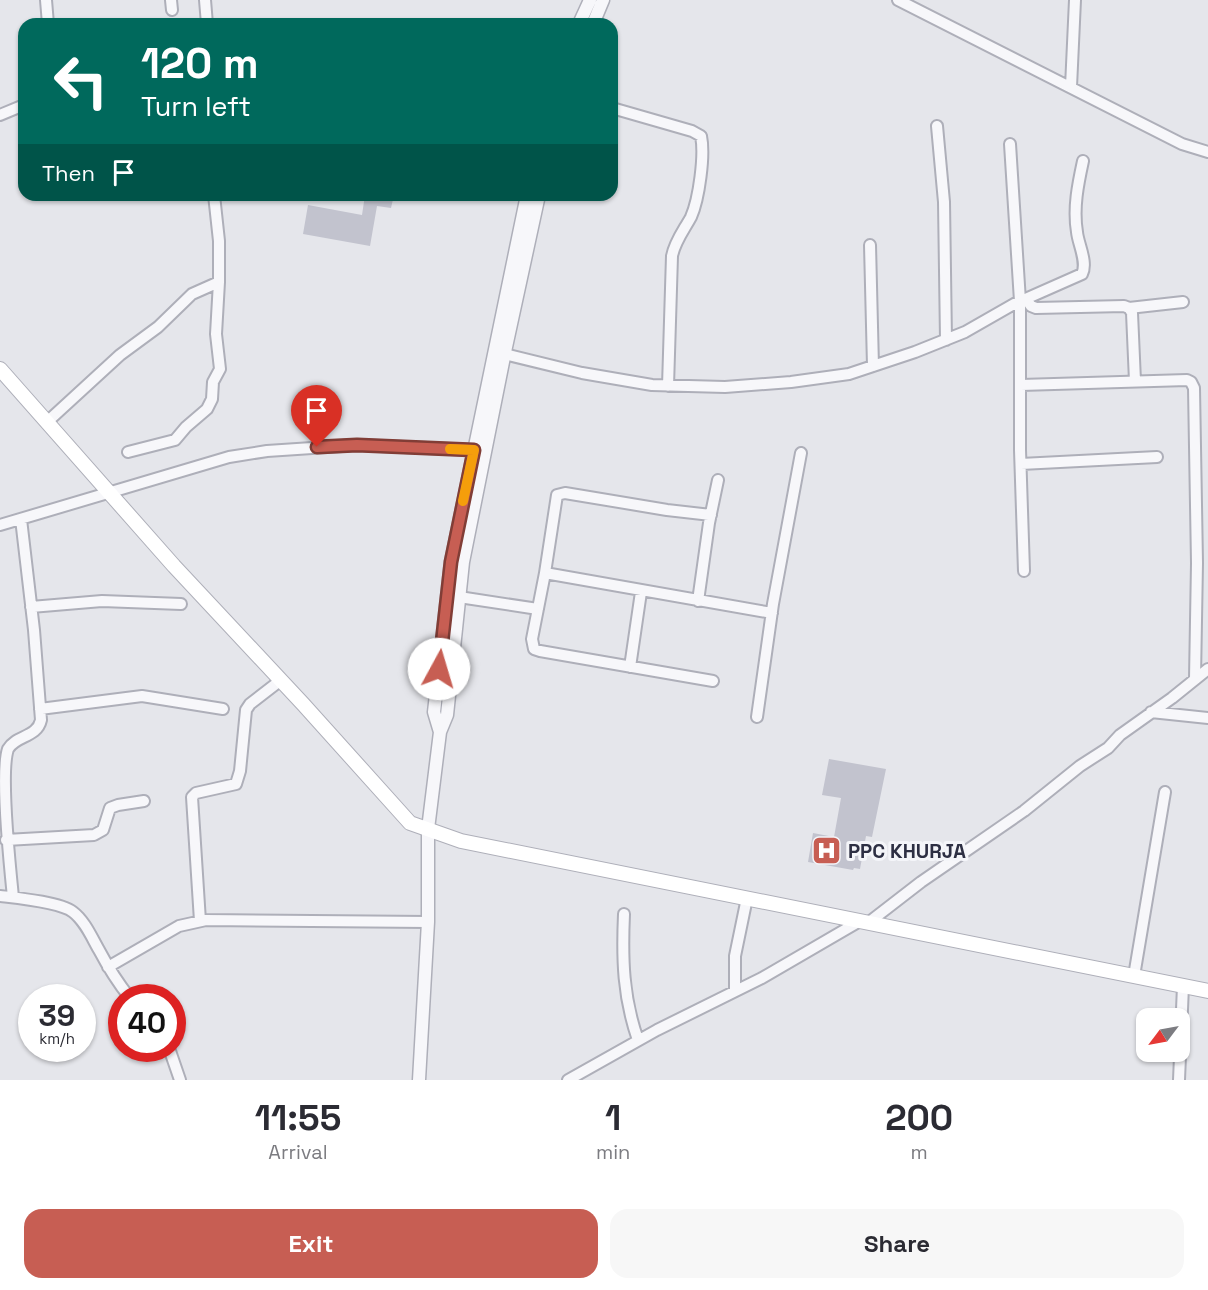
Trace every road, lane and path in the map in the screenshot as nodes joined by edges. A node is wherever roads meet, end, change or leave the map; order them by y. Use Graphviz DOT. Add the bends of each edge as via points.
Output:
graph roads {
  1 [pos="46,0"];
  2 [pos="205,0"];
  3 [pos="590,0"];
  4 [pos="603,0"];
  5 [pos="898,0"];
  6 [pos="1075,0"];
  7 [pos="48,18"];
  8 [pos="206,18"];
  9 [pos="582,18"];
  10 [pos="596,18"];
  11 [pos="1071,87"];
  12 [pos="18,108"];
  13 [pos="618,110"];
  14 [pos="0,115"];
  15 [pos="937,126"];
  16 [pos="1010,144"];
  17 [pos="1208,152"];
  18 [pos="1083,161"];
  19 [pos="215,201"];
  20 [pos="527,201"];
  21 [pos="538,201"];
  22 [pos="870,245"];
  23 [pos="219,282"];
  24 [pos="1023,300"];
  25 [pos="1183,302"];
  26 [pos="1129,308"];
  27 [pos="946,340"];
  28 [pos="504,354"];
  29 [pos="873,366"];
  30 [pos="0,369"];
  31 [pos="1135,381"];
  32 [pos="668,386"];
  33 [pos="1021,386"];
  34 [pos="47,422"];
  35 [pos="474,450"];
  36 [pos="128,452"];
  37 [pos="801,453"];
  38 [pos="1157,457"];
  39 [pos="1021,464"];
  40 [pos="718,480"];
  41 [pos="109,492"];
  42 [pos="711,515"];
  43 [pos="21,519"];
  44 [pos="0,525"];
  45 [pos="1024,571"];
  46 [pos="545,573"];
  47 [pos="641,592"];
  48 [pos="459,597"];
  49 [pos="698,601"];
  50 [pos="182,604"];
  51 [pos="31,607"];
  52 [pos="538,609"];
  53 [pos="772,613"];
  54 [pos="630,667"];
  55 [pos="1208,669"];
  56 [pos="1195,678"];
  57 [pos="281,680"];
  58 [pos="713,681"];
  59 [pos="40,709"];
  60 [pos="223,709"];
  61 [pos="1151,712"];
  62 [pos="757,717"];
  63 [pos="1208,718"];
  64 [pos="440,732"];
  65 [pos="1165,792"];
  66 [pos="144,801"];
  67 [pos="428,829"];
  68 [pos="6,840"];
  69 [pos="0,896"];
  70 [pos="13,897"];
  71 [pos="747,898"];
  72 [pos="624,914"];
  73 [pos="200,921"];
  74 [pos="428,922"];
  75 [pos="864,922"];
  76 [pos="108,967"];
  77 [pos="1134,976"];
  78 [pos="120,984"];
  79 [pos="1183,986"];
  80 [pos="735,991"];
  81 [pos="1208,991"];
  82 [pos="639,1040"];
  83 [pos="174,1062"];
  84 [pos="180,1080"];
  85 [pos="419,1080"];
  86 [pos="568,1080"];
  87 [pos="1179,1080"];
  1 -- 7 [label="street"];
  2 -- 8 [label="street"];
  3 -- 9 [label="street"];
  4 -- 10 [label="street"];
  5 -- 11 [label="street"];
  6 -- 11 [label="street"];
  11 -- 17 [label="street" via="1182,144"];
  12 -- 14 [label="street"];
  13 -- 32 [label="street" via="692,131 702,142 695,205 672,256"];
  15 -- 27 [label="street" via="944,202"];
  16 -- 24 [label="street"];
  18 -- 24 [label="street" via="1076,218 1084,269 1077,277"];
  19 -- 23 [label="street"];
  20 -- 35 [label="street"];
  21 -- 28 [label="street"];
  22 -- 29 [label="street"];
  23 -- 34 [label="street" via="192,294"];
  23 -- 36 [label="street" via="216,334 220,369 213,382 210,405 175,440"];
  24 -- 26 [label="street" via="1036,308"];
  24 -- 27 [label="street"];
  24 -- 33 [label="street"];
  25 -- 26 [label="street"];
  26 -- 31 [label="street"];
  27 -- 29 [label="street"];
  28 -- 32 [label="street" via="582,373"];
  28 -- 48 [label="street"];
  29 -- 32 [label="street" via="849,374 791,382"];
  30 -- 34 [label="main road"];
  31 -- 33 [label="street"];
  31 -- 56 [label="street" via="1187,380 1194,388"];
  33 -- 39 [label="street"];
  34 -- 41 [label="main road"];
  35 -- 41 [label="street" via="357,445 267,451 228,457"];
  35 -- 64 [label="street" via="451,562 434,712"];
  37 -- 53 [label="street"];
  38 -- 39 [label="street"];
  39 -- 45 [label="street"];
  40 -- 42 [label="street"];
  41 -- 43 [label="street"];
  41 -- 57 [label="main road"];
  42 -- 46 [label="street" via="560,493 555,500"];
  42 -- 49 [label="street"];
  43 -- 44 [label="street"];
  43 -- 51 [label="street"];
  46 -- 47 [label="street"];
  46 -- 52 [label="street"];
  47 -- 49 [label="street"];
  47 -- 54 [label="street"];
  48 -- 52 [label="street"];
  48 -- 64 [label="street" via="447,715"];
  49 -- 53 [label="street"];
  50 -- 51 [label="street" via="102,601"];
  51 -- 59 [label="street"];
  52 -- 54 [label="street" via="534,649"];
  53 -- 62 [label="street"];
  54 -- 58 [label="street"];
  55 -- 56 [label="street"];
  56 -- 61 [label="street"];
  57 -- 67 [label="main road" via="410,823"];
  57 -- 73 [label="street" via="246,710 236,784 192,797"];
  59 -- 60 [label="street" via="142,696"];
  59 -- 68 [label="street" via="40,726 12,744 4,758"];
  61 -- 63 [label="street"];
  61 -- 75 [label="street" via="1024,811"];
  64 -- 67 [label="street"];
  65 -- 77 [label="street"];
  66 -- 68 [label="street" via="110,808 103,830 94,835"];
  67 -- 71 [label="main road" via="461,840"];
  67 -- 74 [label="street"];
  68 -- 70 [label="street"];
  69 -- 70 [label="street"];
  70 -- 76 [label="street" via="73,912"];
  71 -- 75 [label="main road"];
  71 -- 80 [label="street" via="735,957"];
  72 -- 82 [label="street" via="622,965 631,1019"];
  73 -- 74 [label="street"];
  73 -- 76 [label="street" via="179,926"];
  74 -- 85 [label="street"];
  75 -- 77 [label="main road"];
  75 -- 80 [label="street"];
  76 -- 78 [label="street"];
  77 -- 79 [label="main road"];
  79 -- 81 [label="main road"];
  79 -- 87 [label="street"];
  80 -- 82 [label="street"];
  82 -- 86 [label="street"];
  83 -- 84 [label="street"];
}
